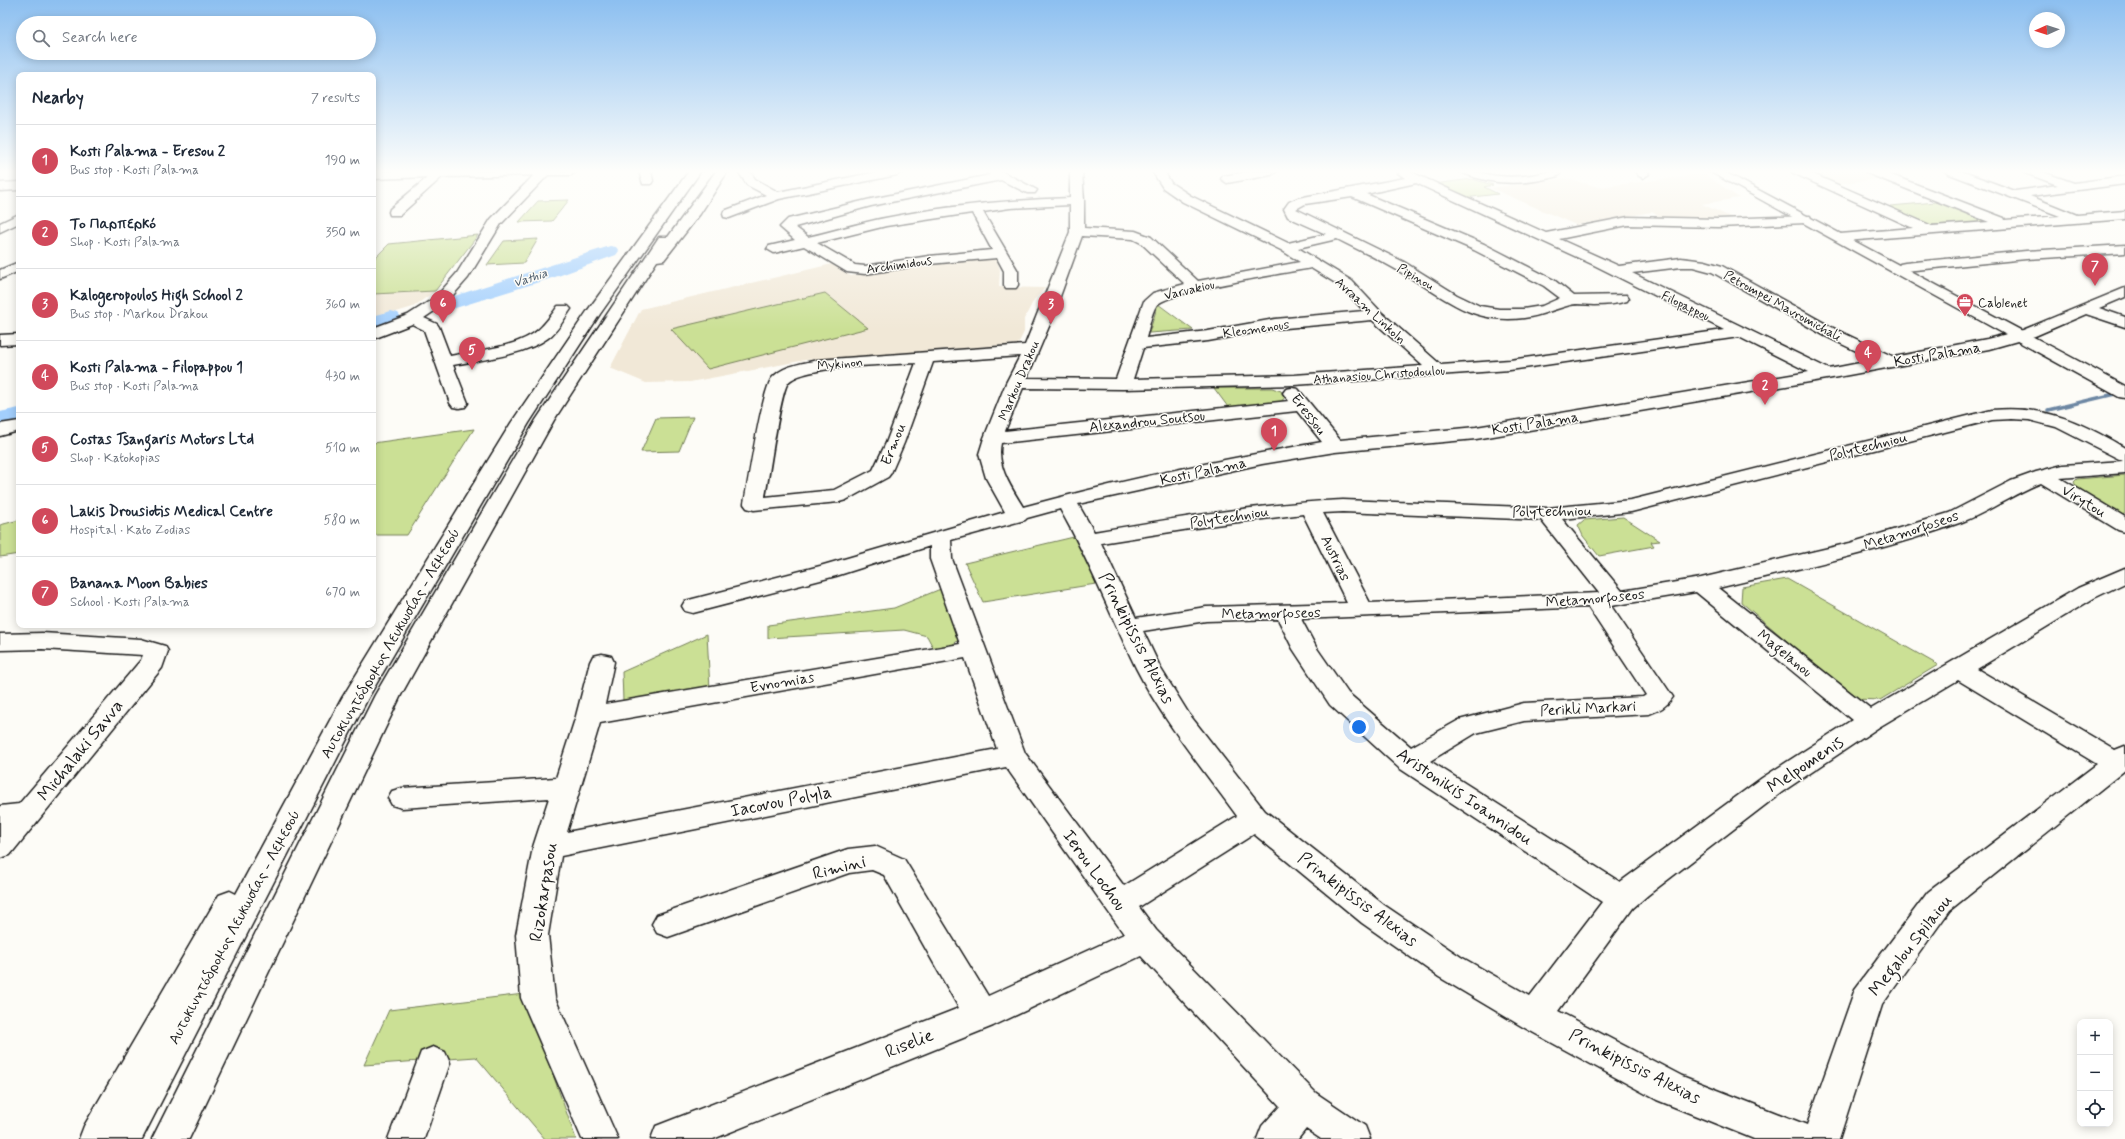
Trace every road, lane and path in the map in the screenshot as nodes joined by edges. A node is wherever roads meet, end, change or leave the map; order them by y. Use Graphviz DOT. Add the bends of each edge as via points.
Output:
graph roads {
  1 [pos="494,224"];
  2 [pos="661,224"];
  3 [pos="671,224"];
  4 [pos="683,224"];
  5 [pos="788,224"];
  6 [pos="877,224"];
  7 [pos="984,224"];
  8 [pos="1077,224"];
  9 [pos="1239,224"];
  10 [pos="1316,224"];
  11 [pos="1426,224"];
  12 [pos="1517,224"];
  13 [pos="1612,224"];
  14 [pos="1815,224"];
  15 [pos="1821,224"];
  16 [pos="1918,224"];
  17 [pos="1989,224"];
  18 [pos="1928,229"];
  19 [pos="1077,232"];
  20 [pos="1338,234"];
  21 [pos="1546,237"];
  22 [pos="1845,237"];
  23 [pos="805,241"];
  24 [pos="1286,247"];
  25 [pos="774,249"];
  26 [pos="2125,249"];
  27 [pos="1000,254"];
  28 [pos="618,256"];
  29 [pos="1315,263"];
  30 [pos="16,267"];
  31 [pos="1905,267"];
  32 [pos="1618,271"];
  33 [pos="0,274"];
  34 [pos="1011,285"];
  35 [pos="1195,286"];
  36 [pos="2125,292"];
  37 [pos="1622,298"];
  38 [pos="1568,300"];
  39 [pos="564,309"];
  40 [pos="2086,309"];
  41 [pos="603,313"];
  42 [pos="1376,315"];
  43 [pos="413,318"];
  44 [pos="2125,322"];
  45 [pos="1741,332"];
  46 [pos="376,333"];
  47 [pos="2025,334"];
  48 [pos="16,339"];
  49 [pos="0,340"];
  50 [pos="1136,344"];
  51 [pos="1030,350"];
  52 [pos="926,356"];
  53 [pos="444,362"];
  54 [pos="1892,362"];
  55 [pos="1437,370"];
  56 [pos="1827,374"];
  57 [pos="1284,380"];
  58 [pos="1015,383"];
  59 [pos="1123,384"];
  60 [pos="2125,384"];
  61 [pos="2125,393"];
  62 [pos="459,403"];
  63 [pos="1301,405"];
  64 [pos="16,427"];
  65 [pos="0,430"];
  66 [pos="993,438"];
  67 [pos="1335,446"];
  68 [pos="2125,456"];
  69 [pos="2125,466"];
  70 [pos="2043,476"];
  71 [pos="1066,501"];
  72 [pos="754,504"];
  73 [pos="1310,506"];
  74 [pos="1547,514"];
  75 [pos="1018,516"];
  76 [pos="2125,526"];
  77 [pos="940,536"];
  78 [pos="1088,539"];
  79 [pos="2125,575"];
  80 [pos="1701,585"];
  81 [pos="1605,599"];
  82 [pos="693,606"];
  83 [pos="1362,610"];
  84 [pos="1287,613"];
  85 [pos="1129,626"];
  86 [pos="56,628"];
  87 [pos="42,641"];
  88 [pos="0,642"];
  89 [pos="975,649"];
  90 [pos="602,662"];
  91 [pos="1959,668"];
  92 [pos="354,698"];
  93 [pos="589,716"];
  94 [pos="1870,721"];
  95 [pos="1013,756"];
  96 [pos="2120,759"];
  97 [pos="1409,762"];
  98 [pos="568,787"];
  99 [pos="402,798"];
  100 [pos="28,814"];
  101 [pos="0,817"];
  102 [pos="1255,819"];
  103 [pos="548,846"];
  104 [pos="0,847"];
  105 [pos="1622,899"];
  106 [pos="1119,904"];
  107 [pos="668,924"];
  108 [pos="1145,939"];
  109 [pos="981,1015"];
  110 [pos="1536,1016"];
  111 [pos="433,1063"];
  112 [pos="1303,1105"];
  113 [pos="97,1139"];
  114 [pos="123,1139"];
  115 [pos="170,1139"];
  116 [pos="406,1139"];
  117 [pos="600,1139"];
  118 [pos="669,1139"];
  119 [pos="1275,1139"];
  120 [pos="1352,1139"];
  121 [pos="1798,1139"];
  122 [pos="1821,1139"];
  1 -- 43 [label="main road" via="463,275 441,300"];
  2 -- 41 [label="main road, Αυτοκινητόδρομος Λευκωσίας - Λεμεσού"];
  3 -- 41 [label="main road, Αυτοκινητόδρομος Λευκωσίας - Λεμεσού"];
  4 -- 41 [label="main road"];
  5 -- 23 [label="main road, Archimidous" via="788,227"];
  6 -- 23 [label="main road"];
  7 -- 27 [label="main road"];
  8 -- 19 [label="main road, Markou Drakou"];
  9 -- 24 [label="main road, Avraam Linkoln"];
  10 -- 20 [label="main road, Pipinou"];
  11 -- 38 [label="main road" via="1479,247 1549,283 1566,295"];
  12 -- 21 [label="main road, Filopappou"];
  13 -- 21 [label="main road"];
  14 -- 47 [label="main road"];
  15 -- 22 [label="main road"];
  16 -- 18 [label="main road"];
  17 -- 18 [label="main road"];
  18 -- 22 [label="main road"];
  19 -- 35 [label="main road" via="1135,235 1146,240"];
  19 -- 51 [label="main road, Markou Drakou"];
  20 -- 24 [label="main road"];
  20 -- 38 [label="main road, Pipinou" via="1474,309 1492,314 1515,314 1557,306"];
  21 -- 32 [label="main road, Filopappou"];
  22 -- 31 [label="main road"];
  23 -- 25 [label="main road"];
  23 -- 27 [label="main road, Archimidous" via="852,269 865,270 929,260"];
  24 -- 29 [label="main road, Avraam Linkoln"];
  26 -- 31 [label="main road" via="2026,255"];
  27 -- 34 [label="main road" via="1012,271"];
  28 -- 41 [label="main road"];
  29 -- 35 [label="main road, Varvakiou"];
  29 -- 42 [label="main road, Avraam Linkoln" via="1347,284"];
  30 -- 33 [label="main road"];
  31 -- 47 [label="main road"];
  32 -- 45 [label="main road, Filopappou"];
  32 -- 54 [label="main road, Petrompei Mavromichali" via="1684,262 1705,264 1817,326"];
  35 -- 50 [label="main road, Varvakiou" via="1158,296 1149,304"];
  36 -- 40 [label="main road, Kosti Palama"];
  37 -- 38 [label="main road" via="1596,301"];
  39 -- 53 [label="main road" via="538,338 519,345"];
  40 -- 44 [label="main road"];
  40 -- 47 [label="main road, Kosti Palama"];
  41 -- 92 [label="main road, Αυτοκινητόδρομος Λευκωσίας - Λεμεσού" via="520,423"];
  41 -- 115 [label="main road, Αυτοκινητόδρομος Λευκωσίας - Λεμεσού" via="388,695"];
  42 -- 50 [label="main road, Kleomenous" via="1275,324 1208,336"];
  42 -- 55 [label="main road, Avraam Linkoln"];
  43 -- 46 [label="main road"];
  43 -- 53 [label="main road" via="431,327"];
  45 -- 55 [label="main road, Athanasiou Christodoulou" via="1510,365"];
  45 -- 56 [label="main road, Filopappou"];
  47 -- 54 [label="main road, Kosti Palama" via="2000,342"];
  47 -- 60 [label="main road"];
  47 -- 61 [label="main road"];
  48 -- 49 [label="main road"];
  50 -- 59 [label="main road, Varvakiou"];
  51 -- 52 [label="main road, Mykinon"];
  51 -- 58 [label="main road, Markou Drakou"];
  52 -- 72 [label="main road, Ermou" via="895,443 881,473 839,496"];
  52 -- 72 [label="main road, Mykinon" via="817,365 792,371 779,381"];
  53 -- 62 [label="main road"];
  54 -- 56 [label="main road, Kosti Palama"];
  55 -- 57 [label="main road, Athanasiou Christodoulou"];
  56 -- 67 [label="main road, Kosti Palama" via="1476,433"];
  57 -- 59 [label="main road, Athanasiou Christodoulou"];
  57 -- 63 [label="main road, Eressou"];
  58 -- 59 [label="main road, Athanasiou Christodoulou"];
  58 -- 66 [label="main road, Markou Drakou"];
  63 -- 66 [label="main road, Alexandrou Soutsou"];
  63 -- 67 [label="main road, Eressou"];
  64 -- 65 [label="main road"];
  66 -- 75 [label="main road, Markou Drakou" via="989,454 996,478"];
  67 -- 71 [label="main road, Kosti Palama" via="1262,458"];
  68 -- 74 [label="main road, Polytechniou" via="2072,426 2053,419 2031,413 2008,413 1631,506"];
  69 -- 70 [label="main road, Metamorfoseos" via="2063,471"];
  70 -- 76 [label="main road, Virytou"];
  70 -- 80 [label="main road, Metamorfoseos" via="2018,485 1956,517 1856,548"];
  71 -- 75 [label="main road, Kosti Palama"];
  71 -- 78 [label="main road, Prinkipissis Alexias"];
  73 -- 74 [label="main road, Polytechniou"];
  73 -- 78 [label="main road, Polytechniou"];
  73 -- 83 [label="main road, Austrias"];
  74 -- 81 [label="main road, Perikli Markari"];
  75 -- 77 [label="main road, Kosti Palama"];
  77 -- 82 [label="main road, Kosti Palama" via="828,571"];
  77 -- 89 [label="main road, Ierou Lochou" via="941,559"];
  78 -- 85 [label="main road, Prinkipissis Alexias"];
  79 -- 91 [label="main road, Melpomenis" via="2086,593"];
  80 -- 81 [label="main road, Metamorfoseos"];
  80 -- 94 [label="main road, Magelanou"];
  81 -- 83 [label="main road, Metamorfoseos"];
  81 -- 97 [label="main road, Perikli Markari" via="1660,697 1649,705 1524,712 1468,726"];
  83 -- 84 [label="main road, Metamorfoseos"];
  84 -- 85 [label="main road, Metamorfoseos" via="1206,614"];
  84 -- 97 [label="main road, Aristonikis Ioannidou" via="1305,649 1339,699"];
  85 -- 102 [label="main road, Prinkipissis Alexias" via="1149,669 1180,720"];
  86 -- 87 [label="main road"];
  87 -- 88 [label="main road"];
  87 -- 100 [label="main road, Michalaki Savva" via="156,650 153,662"];
  89 -- 93 [label="main road, Evnomias"];
  89 -- 95 [label="main road, Ierou Lochou"];
  90 -- 93 [label="main road, Rizokarpasou"];
  91 -- 94 [label="main road, Melpomenis"];
  91 -- 96 [label="main road"];
  92 -- 113 [label="main road" via="263,845"];
  92 -- 114 [label="main road, Αυτοκινητόδρομος Λευκωσίας - Λεμεσού"];
  93 -- 98 [label="main road, Rizokarpasou"];
  94 -- 105 [label="main road, Melpomenis" via="1772,785"];
  95 -- 103 [label="main road, Iacovou Polyla"];
  95 -- 106 [label="main road, Ierou Lochou"];
  96 -- 122 [label="main road, Megalou Spilaiou" via="1939,901 1867,999"];
  97 -- 105 [label="main road, Aristonikis Ioannidou"];
  98 -- 99 [label="main road"];
  98 -- 103 [label="main road, Rizokarpasou"];
  100 -- 101 [label="main road"];
  100 -- 104 [label="main road, Michalaki Savva"];
  102 -- 106 [label="main road"];
  102 -- 110 [label="main road, Prinkipissis Alexias" via="1373,914 1450,967"];
  103 -- 117 [label="main road, Rizokarpasou" via="532,935 538,998"];
  105 -- 110 [label="main road, Melpomenis"];
  106 -- 108 [label="main road, Ierou Lochou"];
  107 -- 109 [label="main road, Rimini" via="848,861 875,858 894,868"];
  108 -- 109 [label="main road, Riselie"];
  108 -- 112 [label="main road, Ierou Lochou"];
  109 -- 118 [label="main road, Riselie"];
  110 -- 121 [label="main road, Prinkipissis Alexias" via="1670,1088"];
  111 -- 116 [label="main road"];
  112 -- 119 [label="main road"];
  112 -- 120 [label="main road, Ierou Lochou"];
}
